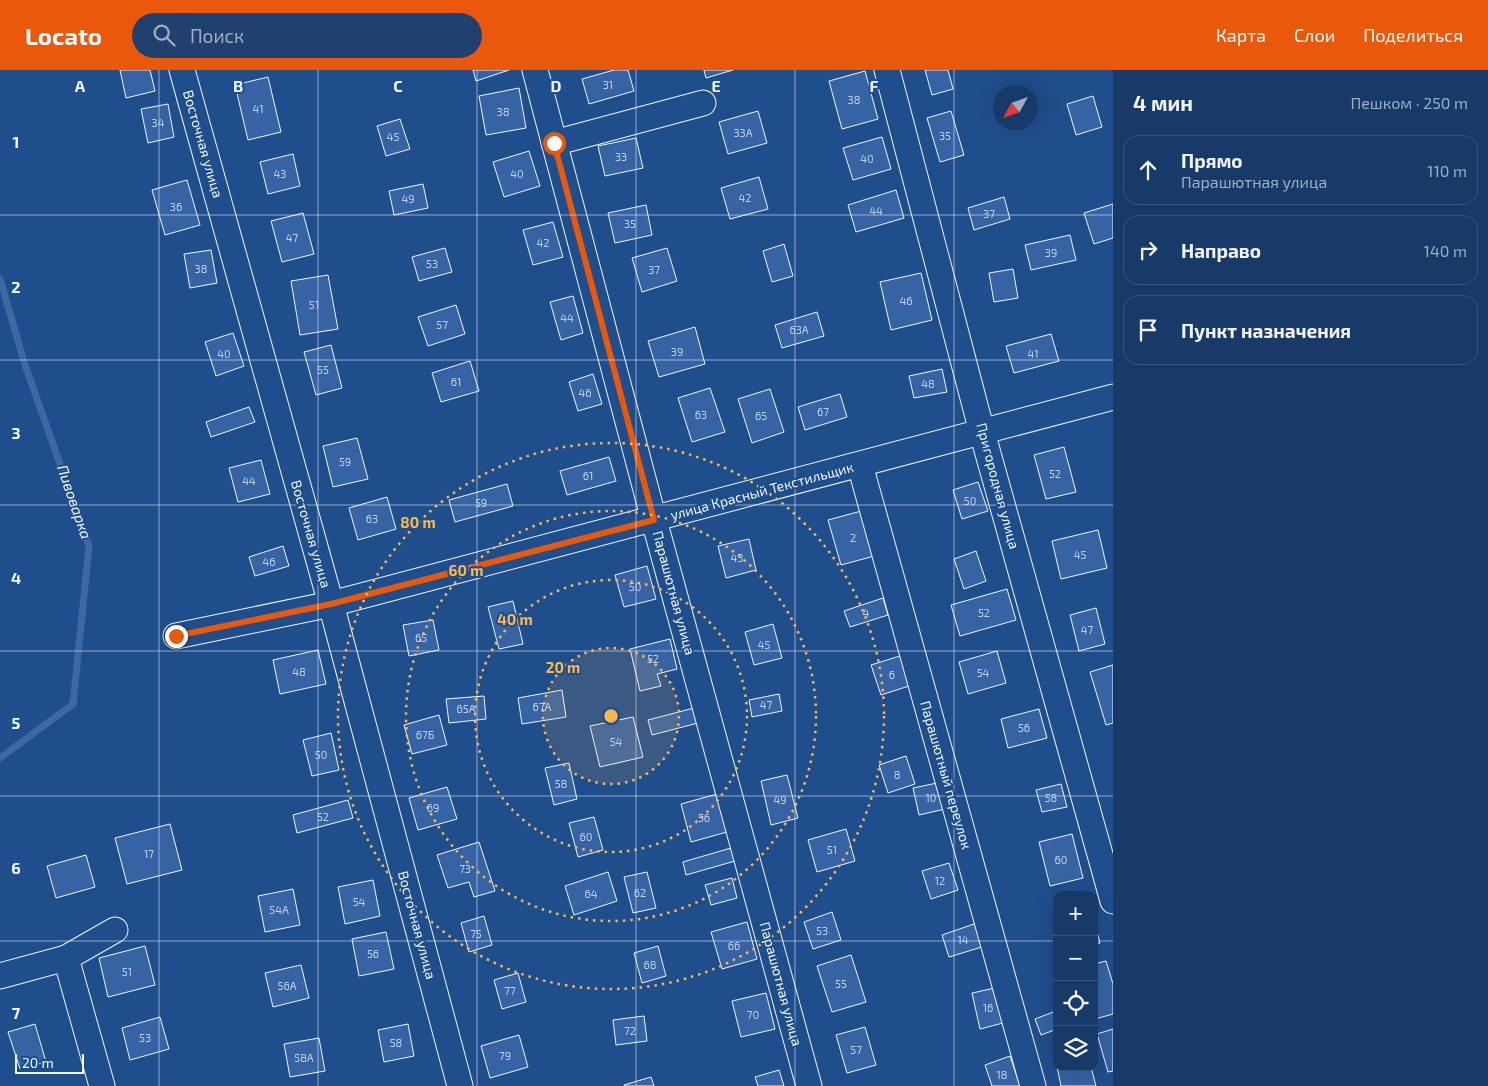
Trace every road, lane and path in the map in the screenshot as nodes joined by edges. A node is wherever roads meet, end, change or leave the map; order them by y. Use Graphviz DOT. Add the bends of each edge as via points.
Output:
graph roads {
  1 [pos="182,70"];
  2 [pos="535,70"];
  3 [pos="887,70"];
  4 [pos="703,103"];
  5 [pos="554,143"];
  6 [pos="1113,397"];
  7 [pos="982,432"];
  8 [pos="860,465"];
  9 [pos="654,520"];
  10 [pos="331,604"];
  11 [pos="176,636"];
  12 [pos="1113,901"];
  13 [pos="116,930"];
  14 [pos="66,958"];
  15 [pos="0,976"];
  16 [pos="102,1086"];
  17 [pos="460,1086"];
  18 [pos="809,1086"];
  19 [pos="1033,1086"];
  1 -- 10 [label="street, Восточная улица"];
  2 -- 5 [label="street, Парашютная улица"];
  3 -- 7 [label="street, Пригородная улица"];
  4 -- 5 [label="street"];
  5 -- 9 [label="street, Парашютная улица"];
  6 -- 7 [label="street, улица Красный Текстильщик"];
  7 -- 8 [label="street, улица Красный Текстильщик"];
  7 -- 12 [label="street, Пригородная улица"];
  8 -- 9 [label="street, улица Красный Текстильщик"];
  8 -- 19 [label="street, Парашютный переулок"];
  9 -- 10 [label="street, улица Красный Текстильщик"];
  9 -- 18 [label="street, Парашютная улица"];
  10 -- 11 [label="street, улица Красный Текстильщик"];
  10 -- 17 [label="street, Восточная улица"];
  13 -- 14 [label="street"];
  14 -- 15 [label="street"];
  14 -- 16 [label="street"];
}
